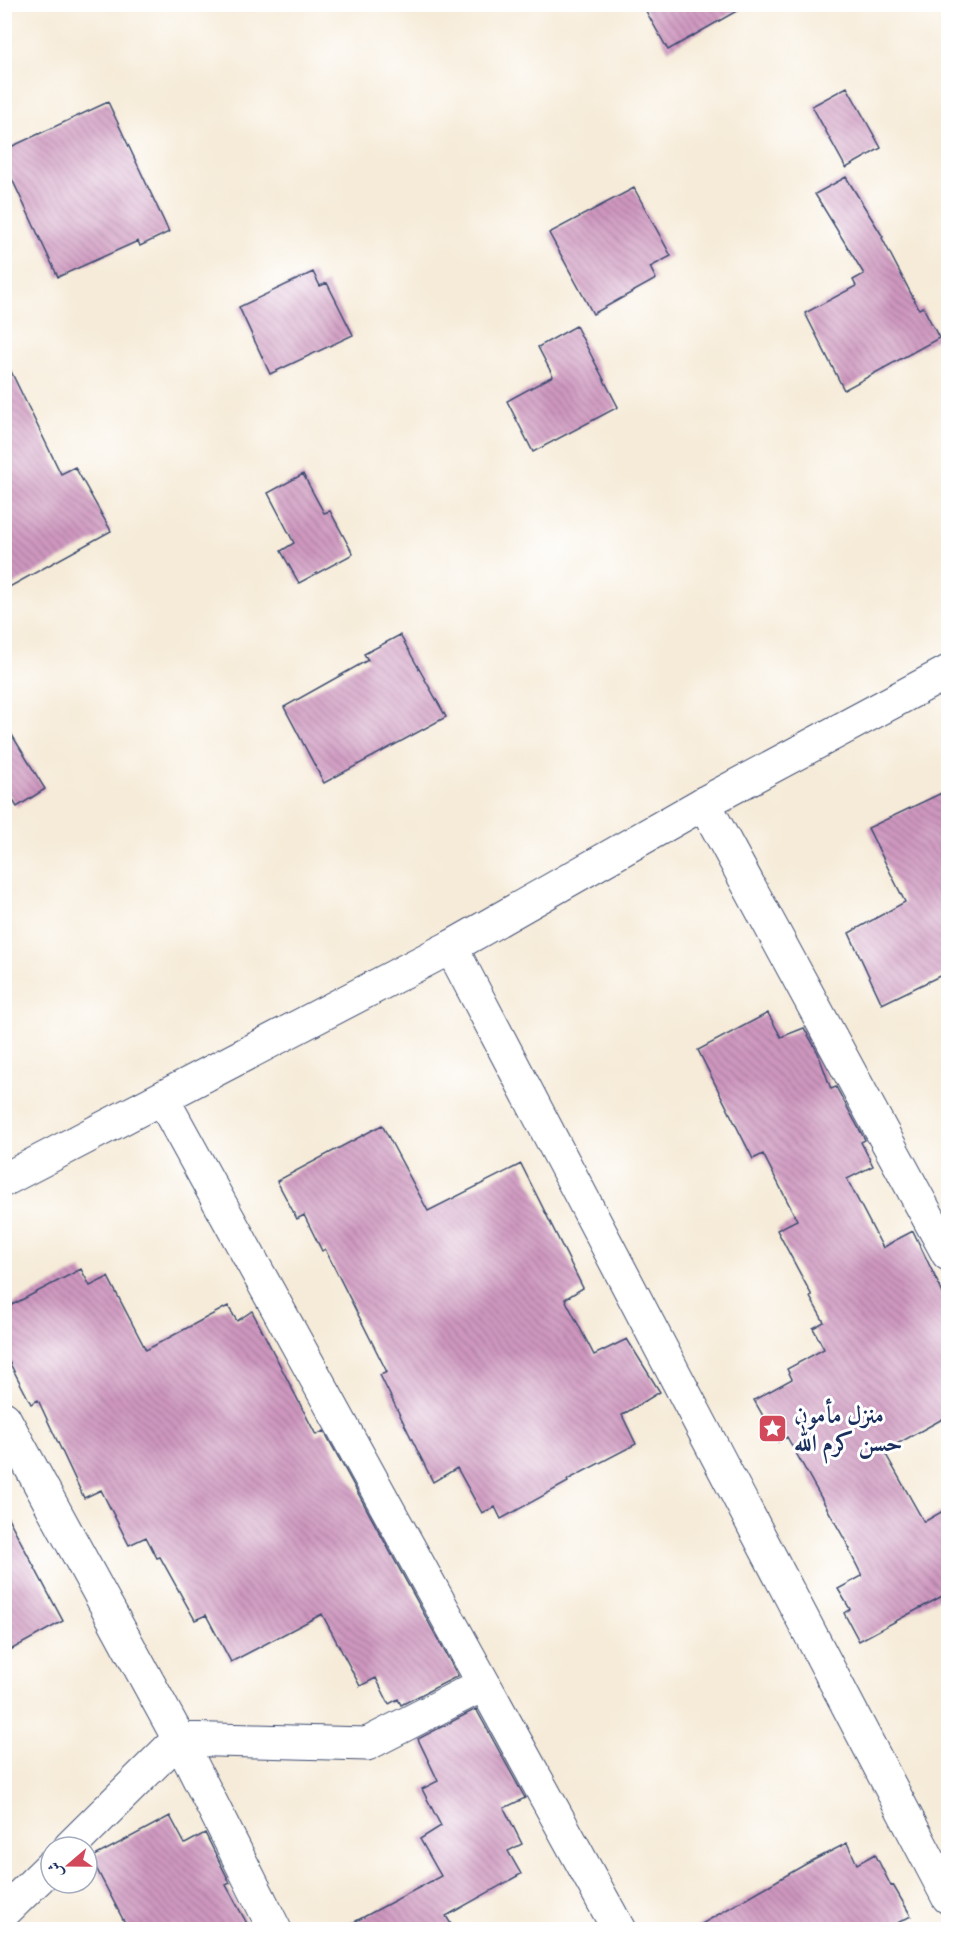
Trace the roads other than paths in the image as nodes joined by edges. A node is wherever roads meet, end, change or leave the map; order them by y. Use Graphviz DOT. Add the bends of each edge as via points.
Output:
graph roads {
  1 [pos="948,672"];
  2 [pos="704,803"];
  3 [pos="451,947"];
  4 [pos="162,1098"];
  5 [pos="4,1180"];
  6 [pos="948,1254"];
  7 [pos="4,1418"];
  8 [pos="484,1684"];
  9 [pos="179,1739"];
  10 [pos="82,1835"];
  11 [pos="39,1878"];
  12 [pos="948,1897"];
  13 [pos="4,1912"];
  14 [pos="276,1929"];
  15 [pos="619,1929"];
  1 -- 2 [label="street"];
  2 -- 3 [label="street"];
  2 -- 6 [label="street"];
  3 -- 4 [label="street"];
  3 -- 12 [label="street"];
  4 -- 5 [label="street"];
  4 -- 8 [label="street"];
  7 -- 9 [label="street"];
  8 -- 9 [label="street" via="368,1744"];
  8 -- 15 [label="street"];
  9 -- 10 [label="street"];
  9 -- 14 [label="street"];
  11 -- 13 [label="street"];
}
